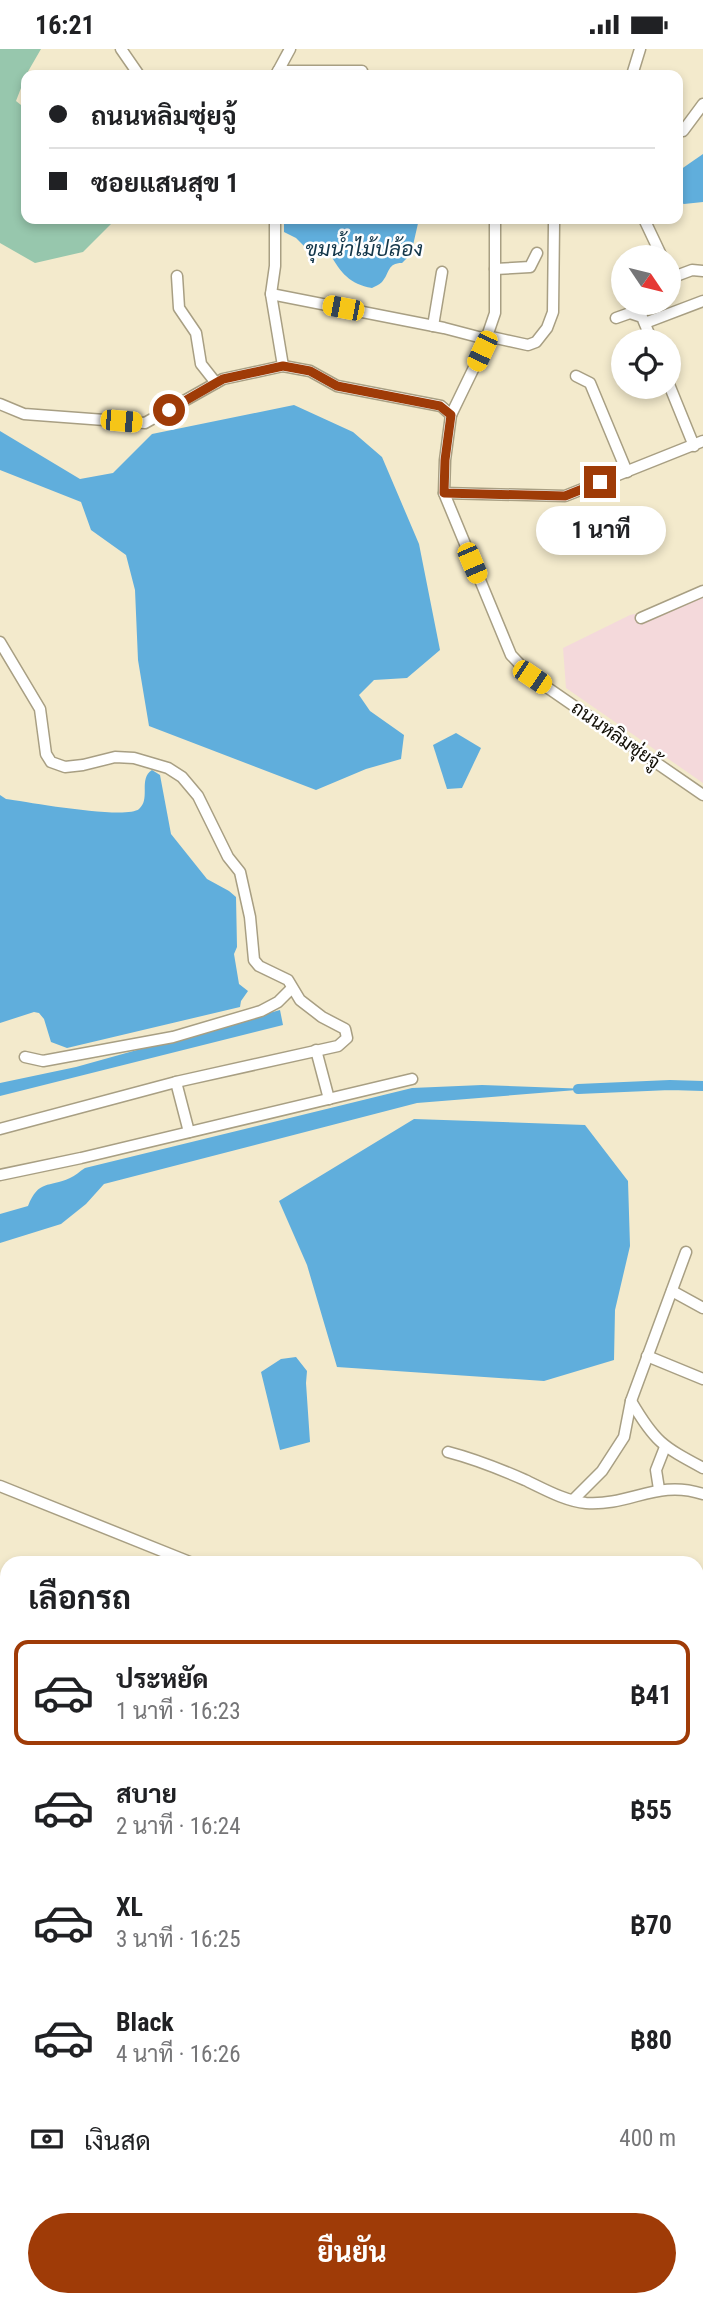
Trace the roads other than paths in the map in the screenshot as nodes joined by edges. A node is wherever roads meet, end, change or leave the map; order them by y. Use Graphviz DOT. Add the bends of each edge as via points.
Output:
graph roads {
  1 [pos="121,49"];
  2 [pos="290,49"];
  3 [pos="640,49"];
  4 [pos="136,70"];
  5 [pos="278,70"];
  6 [pos="634,70"];
  7 [pos="703,104"];
  8 [pos="683,131"];
  9 [pos="275,224"];
  10 [pos="495,224"];
  11 [pos="554,224"];
  12 [pos="646,224"];
  13 [pos="656,245"];
  14 [pos="537,253"];
  15 [pos="495,269"];
  16 [pos="703,271"];
  17 [pos="442,272"];
  18 [pos="681,273"];
  19 [pos="177,276"];
  20 [pos="271,294"];
  21 [pos="703,301"];
  22 [pos="616,318"];
  23 [pos="645,323"];
  24 [pos="433,325"];
  25 [pos="647,329"];
  26 [pos="487,337"];
  27 [pos="283,366"];
  28 [pos="576,376"];
  29 [pos="216,383"];
  30 [pos="676,399"];
  31 [pos="0,404"];
  32 [pos="451,415"];
  33 [pos="699,444"];
  34 [pos="627,472"];
  35 [pos="444,493"];
  36 [pos="703,591"];
  37 [pos="641,618"];
  38 [pos="0,642"];
  39 [pos="703,795"];
  40 [pos="291,989"];
  41 [pos="316,1050"];
  42 [pos="25,1057"];
  43 [pos="412,1079"];
  44 [pos="176,1082"];
  45 [pos="329,1099"];
  46 [pos="0,1129"];
  47 [pos="189,1132"];
  48 [pos="0,1175"];
  49 [pos="686,1252"];
  50 [pos="671,1291"];
  51 [pos="703,1308"];
  52 [pos="647,1356"];
  53 [pos="703,1379"];
  54 [pos="631,1401"];
  55 [pos="665,1447"];
  56 [pos="449,1452"];
  57 [pos="703,1468"];
  58 [pos="0,1486"];
  59 [pos="659,1489"];
  60 [pos="703,1494"];
  61 [pos="573,1500"];
  62 [pos="175,1556"];
  1 -- 4 [label="street"];
  2 -- 5 [label="street"];
  3 -- 6 [label="street"];
  7 -- 8 [label="street"];
  9 -- 20 [label="street"];
  10 -- 15 [label="street, ถนนหลิมซุ่ยจู้"];
  11 -- 26 [label="street" via="553,311 547,328 528,345"];
  12 -- 13 [label="street"];
  14 -- 15 [label="street" via="530,267"];
  15 -- 26 [label="street, ถนนหลิมซุ่ยจู้" via="495,313"];
  16 -- 18 [label="street"];
  17 -- 24 [label="street"];
  19 -- 29 [label="street" via="178,308 196,333 201,364"];
  20 -- 24 [label="street"];
  20 -- 27 [label="street"];
  21 -- 23 [label="street"];
  22 -- 23 [label="street" via="636,313"];
  23 -- 25 [label="street"];
  24 -- 26 [label="street"];
  26 -- 32 [label="street, ถนนหลิมซุ่ยจู้"];
  27 -- 29 [label="street"];
  27 -- 32 [label="street" via="310,371 337,386 440,406"];
  28 -- 34 [label="street" via="590,383"];
  29 -- 31 [label="street" via="145,423 24,414"];
  30 -- 33 [label="street"];
  32 -- 35 [label="street, ถนนหลิมซุ่ยจู้"];
  33 -- 34 [label="street"];
  34 -- 35 [label="street" via="565,496"];
  35 -- 39 [label="street, ถนนหลิมซุ่ยจู้" via="511,655 532,677"];
  36 -- 37 [label="street"];
  38 -- 40 [label="street" via="40,709 51,762 65,767 115,757 148,760 182,776 240,872 254,960 288,980"];
  40 -- 41 [label="street" via="321,1017 345,1029 347,1038 338,1046"];
  40 -- 42 [label="street" via="261,1011 173,1037 43,1061"];
  41 -- 44 [label="street"];
  41 -- 45 [label="street"];
  43 -- 45 [label="street"];
  44 -- 46 [label="street"];
  44 -- 47 [label="street"];
  45 -- 47 [label="street"];
  47 -- 48 [label="street"];
  49 -- 50 [label="street"];
  50 -- 51 [label="street"];
  50 -- 52 [label="street"];
  52 -- 53 [label="street"];
  52 -- 54 [label="street"];
  54 -- 55 [label="street" via="648,1430"];
  54 -- 61 [label="street" via="624,1437 613,1457"];
  55 -- 57 [label="street"];
  55 -- 59 [label="street" via="656,1471"];
  56 -- 61 [label="street"];
  58 -- 62 [label="street"];
  59 -- 60 [label="street" via="685,1488"];
  59 -- 61 [label="street" via="613,1502"];
}
